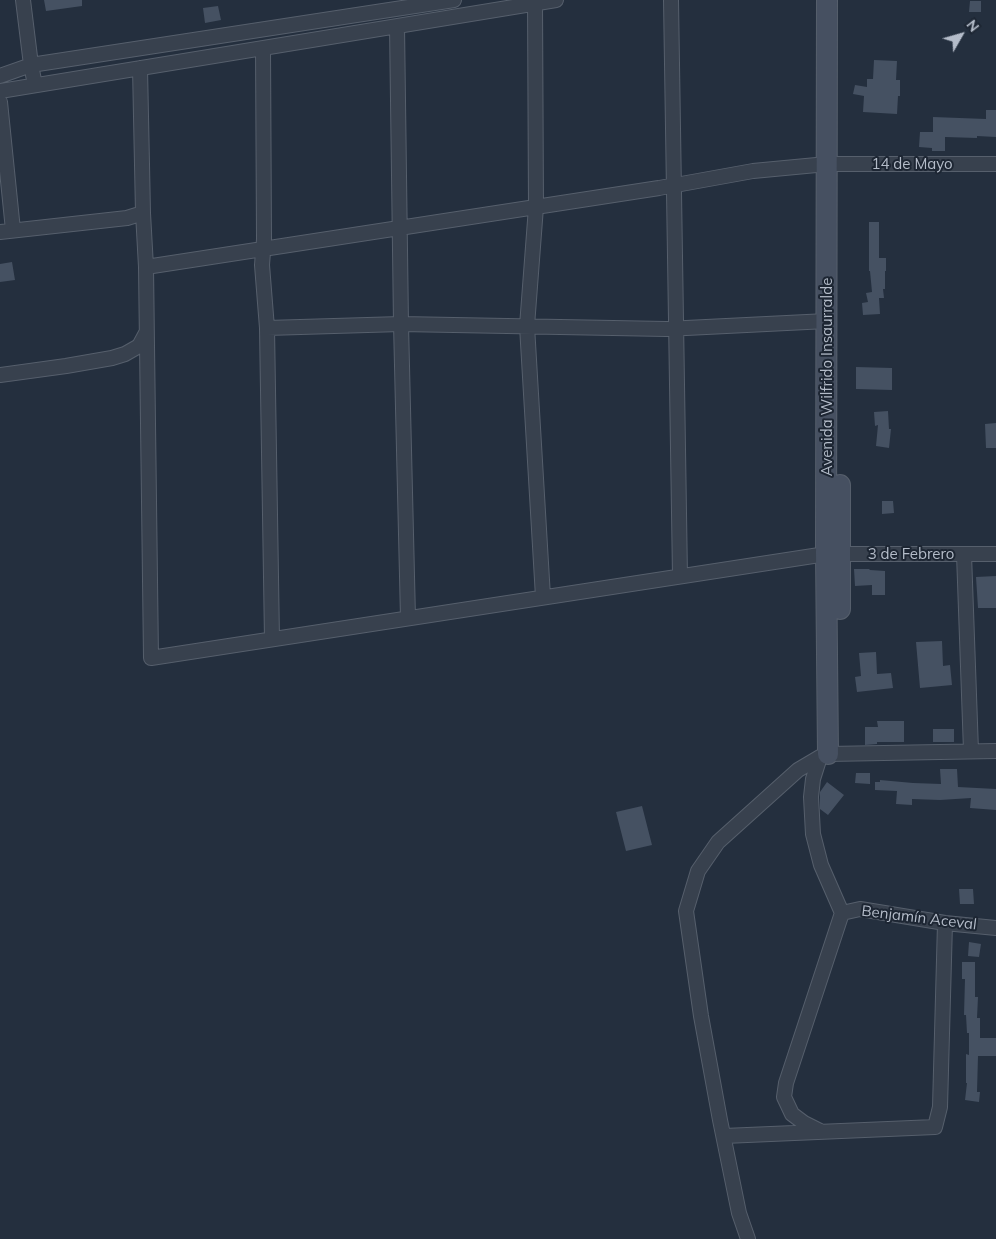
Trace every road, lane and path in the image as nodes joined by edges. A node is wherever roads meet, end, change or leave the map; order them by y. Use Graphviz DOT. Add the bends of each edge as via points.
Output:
graph roads {
  1 [pos="23,0"];
  2 [pos="454,0"];
  3 [pos="556,0"];
  4 [pos="671,0"];
  5 [pos="828,0"];
  6 [pos="840,0"];
  7 [pos="436,1"];
  8 [pos="534,4"];
  9 [pos="439,19"];
  10 [pos="397,26"];
  11 [pos="263,48"];
  12 [pos="31,65"];
  13 [pos="140,68"];
  14 [pos="0,76"];
  15 [pos="36,85"];
  16 [pos="0,90"];
  17 [pos="0,102"];
  18 [pos="833,164"];
  19 [pos="996,164"];
  20 [pos="674,186"];
  21 [pos="536,207"];
  22 [pos="143,213"];
  23 [pos="401,228"];
  24 [pos="7,231"];
  25 [pos="263,249"];
  26 [pos="146,267"];
  27 [pos="827,321"];
  28 [pos="401,324"];
  29 [pos="527,326"];
  30 [pos="267,328"];
  31 [pos="676,328"];
  32 [pos="146,332"];
  33 [pos="0,375"];
  34 [pos="833,554"];
  35 [pos="964,554"];
  36 [pos="996,554"];
  37 [pos="680,576"];
  38 [pos="543,597"];
  39 [pos="408,618"];
  40 [pos="272,639"];
  41 [pos="971,751"];
  42 [pos="996,751"];
  43 [pos="829,755"];
  44 [pos="842,913"];
  45 [pos="946,923"];
  46 [pos="996,928"];
  47 [pos="823,1132"];
  48 [pos="724,1136"];
  49 [pos="748,1239"];
  1 -- 12 [label="street"];
  2 -- 7 [label="street"];
  3 -- 8 [label="street"];
  4 -- 20 [label="street"];
  5 -- 18 [label="street, Avenida Wilfrido Insaurralde"];
  6 -- 18 [label="street, Avenida Wilfrido Insaurralde"];
  7 -- 9 [label="street"];
  7 -- 12 [label="street"];
  8 -- 9 [label="street"];
  8 -- 21 [label="street"];
  9 -- 10 [label="street"];
  10 -- 11 [label="street"];
  10 -- 23 [label="street"];
  11 -- 13 [label="street"];
  11 -- 25 [label="street"];
  12 -- 14 [label="street"];
  12 -- 15 [label="street"];
  13 -- 15 [label="street"];
  13 -- 22 [label="street"];
  15 -- 16 [label="street"];
  17 -- 24 [label="street"];
  18 -- 19 [label="street, 14 de Mayo"];
  18 -- 20 [label="street, 14 de Mayo" via="753,171"];
  18 -- 27 [label="street, Avenida Wilfrido Insaurralde"];
  18 -- 34 [label="street, Avenida Wilfrido Insaurralde"];
  20 -- 21 [label="street, 14 de Mayo"];
  20 -- 31 [label="street"];
  21 -- 23 [label="street, 14 de Mayo"];
  21 -- 29 [label="street"];
  22 -- 24 [label="street" via="127,218"];
  22 -- 26 [label="street"];
  23 -- 25 [label="street, 14 de Mayo"];
  23 -- 28 [label="street"];
  25 -- 26 [label="street, 14 de Mayo"];
  25 -- 30 [label="street"];
  26 -- 32 [label="street"];
  27 -- 31 [label="street"];
  27 -- 34 [label="street, Avenida Wilfrido Insaurralde"];
  28 -- 29 [label="street"];
  28 -- 30 [label="street"];
  28 -- 39 [label="street"];
  29 -- 31 [label="street"];
  29 -- 38 [label="street"];
  30 -- 40 [label="street"];
  31 -- 37 [label="street"];
  32 -- 33 [label="street" via="139,346 112,358"];
  32 -- 40 [label="street, 3 de Febrero" via="151,658"];
  34 -- 35 [label="street, 3 de Febrero"];
  34 -- 37 [label="street, 3 de Febrero"];
  34 -- 43 [label="street, Avenida Wilfrido Insaurralde"];
  35 -- 36 [label="street, 3 de Febrero"];
  35 -- 41 [label="street"];
  37 -- 38 [label="street, 3 de Febrero"];
  38 -- 39 [label="street, 3 de Febrero"];
  39 -- 40 [label="street, 3 de Febrero"];
  41 -- 42 [label="street"];
  41 -- 43 [label="street"];
  43 -- 44 [label="street" via="813,779 810,797 813,834 821,865"];
  43 -- 48 [label="street" via="798,770 718,842 698,872 686,911 701,1016"];
  44 -- 45 [label="street, Benjamín Aceval" via="860,910"];
  44 -- 47 [label="street" via="784,1097 792,1114"];
  45 -- 46 [label="street, Benjamín Aceval"];
  45 -- 47 [label="street" via="940,1107 935,1127"];
  47 -- 48 [label="street"];
  48 -- 49 [label="street" via="739,1213"];
}
